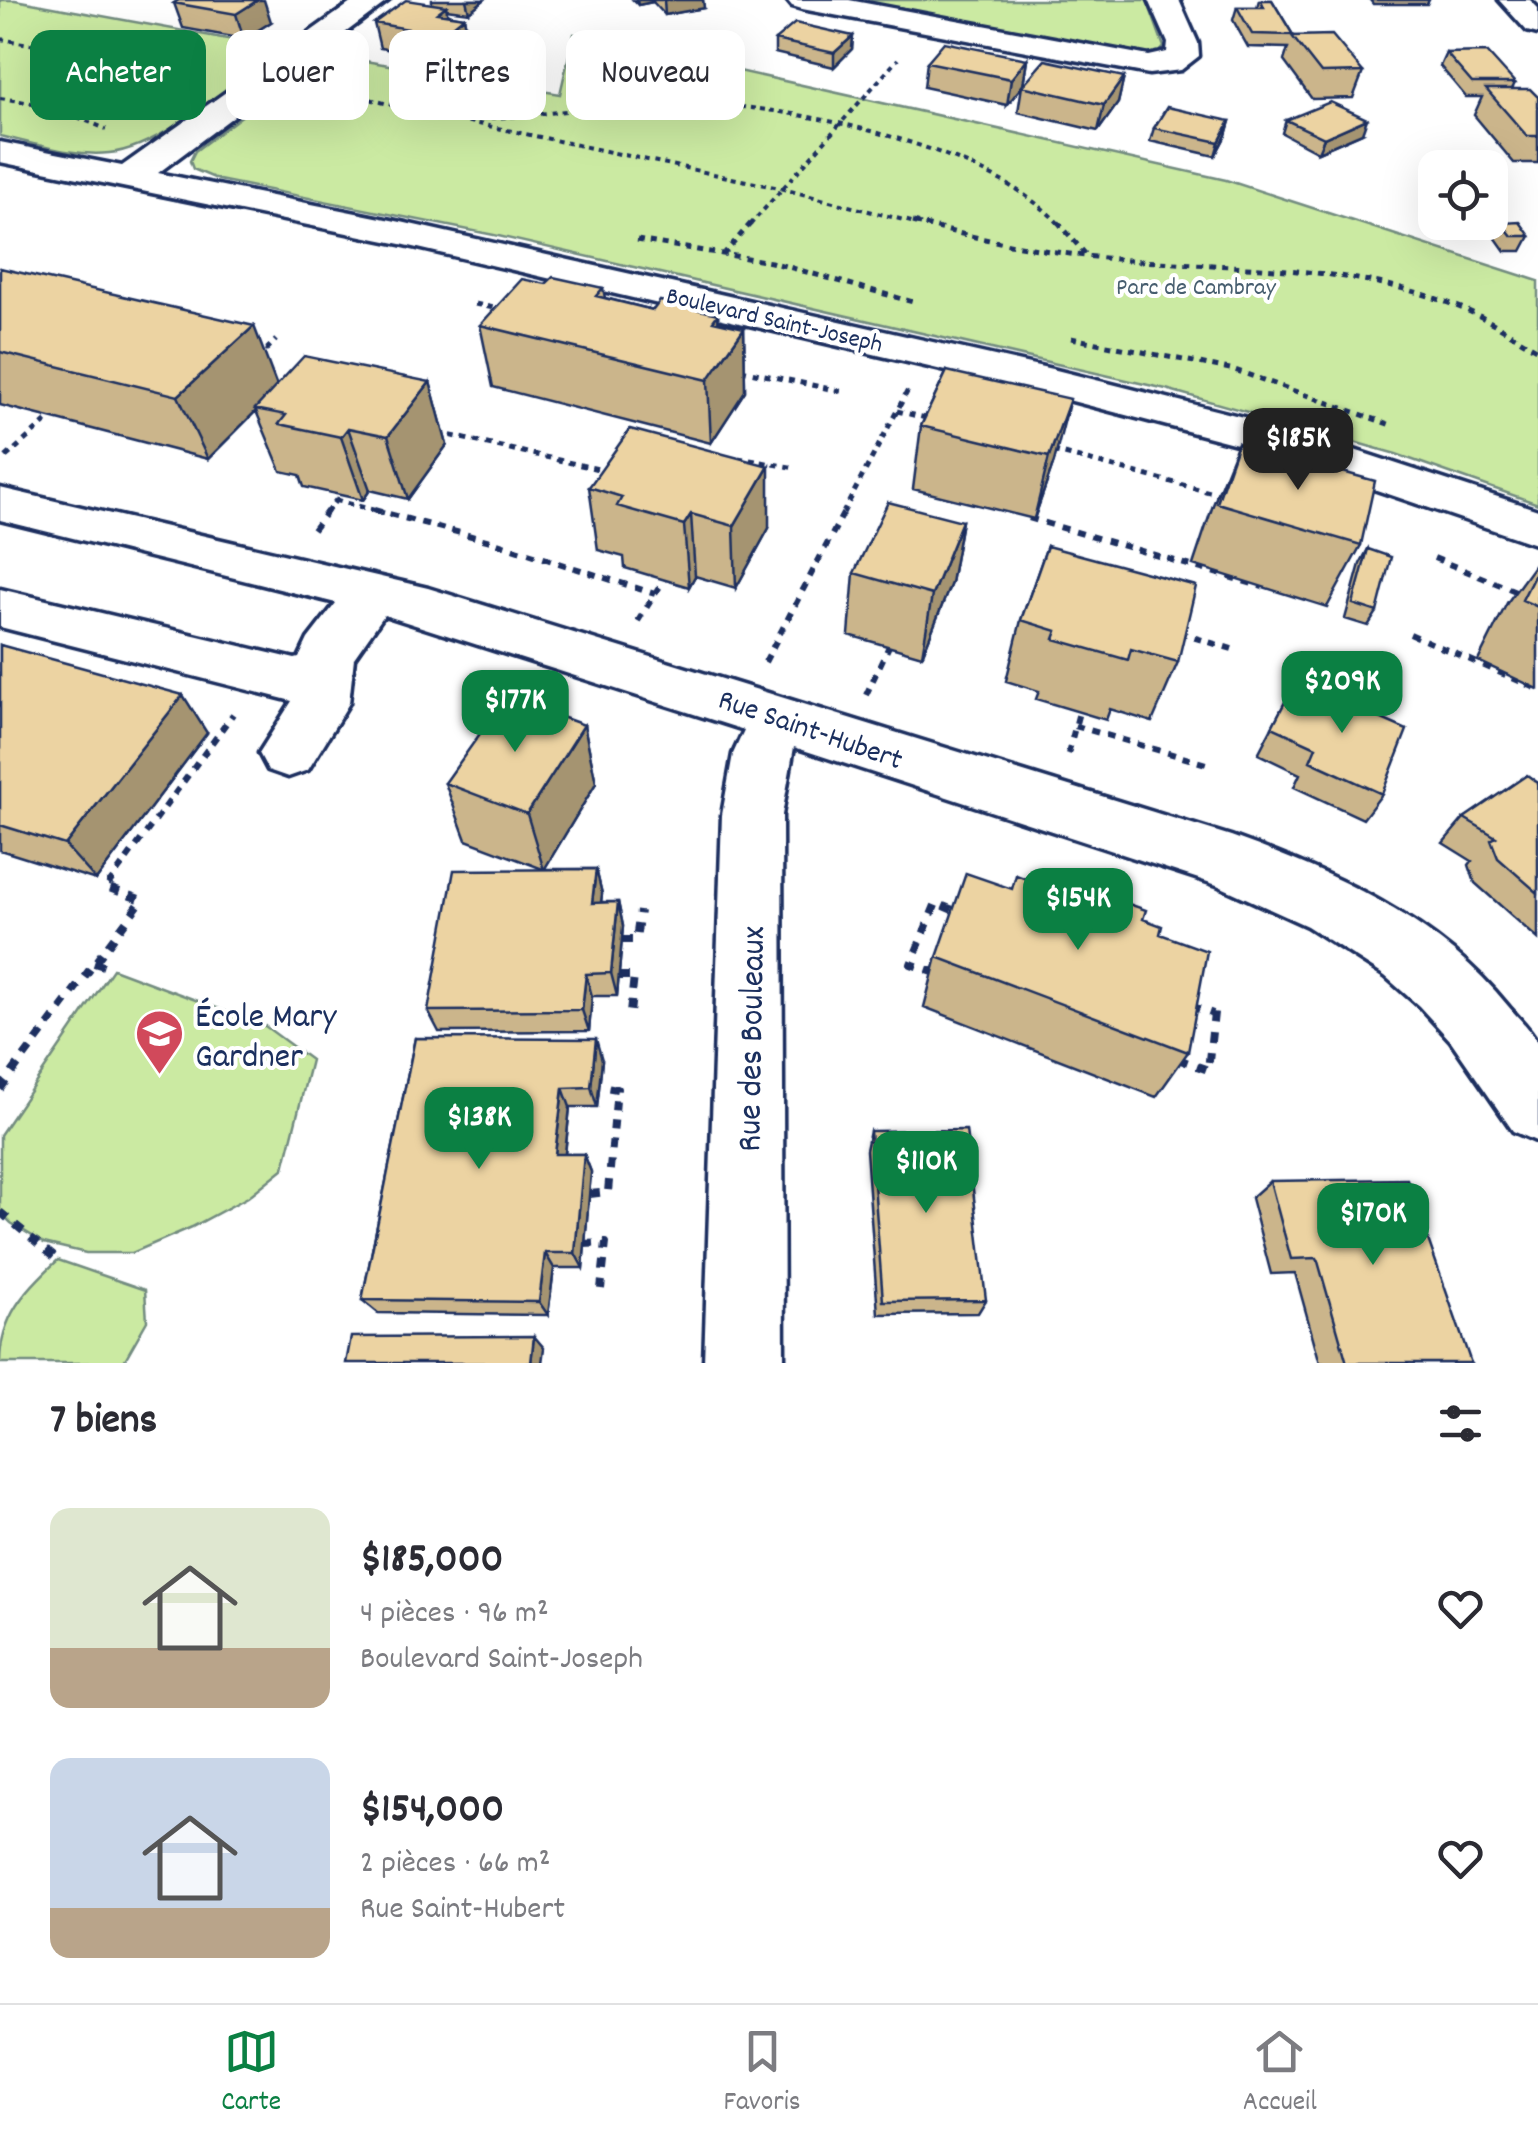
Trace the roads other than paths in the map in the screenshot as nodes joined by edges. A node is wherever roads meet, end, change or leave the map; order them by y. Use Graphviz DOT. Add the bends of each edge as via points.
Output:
graph roads {
  1 [pos="374,0"];
  2 [pos="802,0"];
  3 [pos="1164,0"];
  4 [pos="1514,0"];
  5 [pos="1538,25"];
  6 [pos="1170,63"];
  7 [pos="1204,83"];
  8 [pos="0,152"];
  9 [pos="130,177"];
  10 [pos="0,504"];
  11 [pos="1538,528"];
  12 [pos="372,593"];
  13 [pos="0,608"];
  14 [pos="325,677"];
  15 [pos="767,698"];
  16 [pos="288,753"];
  17 [pos="1538,1106"];
  18 [pos="744,1363"];
  1 -- 9 [label="street"];
  2 -- 6 [label="street" via="1122,63"];
  3 -- 6 [label="street" via="1184,50"];
  4 -- 5 [label="street"];
  6 -- 7 [label="street"];
  8 -- 9 [label="street, Boulevard Saint-Joseph"];
  9 -- 11 [label="street, Boulevard Saint-Joseph" via="540,264 1158,408 1374,470"];
  10 -- 12 [label="street, Rue Saint-Hubert"];
  12 -- 14 [label="street" via="328,654"];
  12 -- 15 [label="street, Rue Saint-Hubert" via="630,668"];
  13 -- 14 [label="street" via="270,676"];
  14 -- 16 [label="street" via="322,703"];
  15 -- 17 [label="street, Rue Saint-Hubert" via="1322,901 1408,951 1450,988"];
  15 -- 18 [label="street, Rue des Bouleaux" via="752,816"];
}
